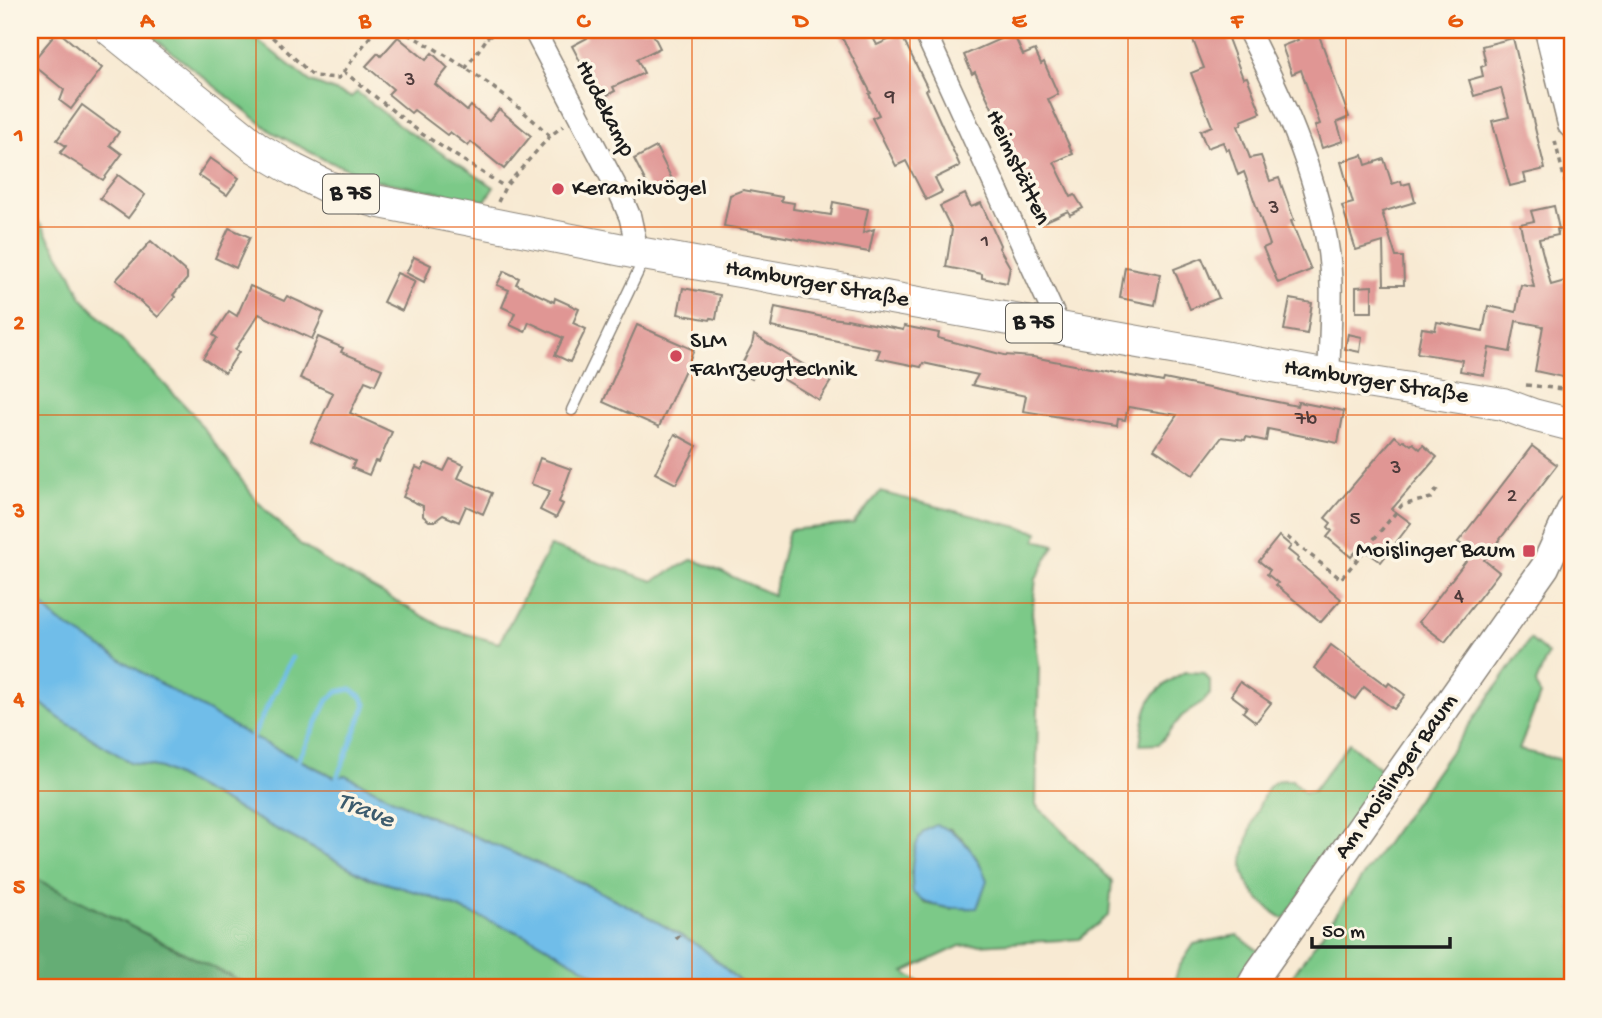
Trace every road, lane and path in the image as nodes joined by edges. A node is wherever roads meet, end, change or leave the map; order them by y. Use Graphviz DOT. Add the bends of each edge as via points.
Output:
graph roads {
  1 [pos="111,30"];
  2 [pos="265,30"];
  3 [pos="375,30"];
  4 [pos="400,30"];
  5 [pos="479,30"];
  6 [pos="503,30"];
  7 [pos="534,30"];
  8 [pos="924,30"];
  9 [pos="1248,30"];
  10 [pos="1549,30"];
  11 [pos="488,37"];
  12 [pos="465,69"];
  13 [pos="344,71"];
  14 [pos="578,115"];
  15 [pos="1572,124"];
  16 [pos="550,135"];
  17 [pos="505,187"];
  18 [pos="495,208"];
  19 [pos="642,253"];
  20 [pos="1060,328"];
  21 [pos="1329,376"];
  22 [pos="1572,403"];
  23 [pos="1507,405"];
  24 [pos="572,410"];
  25 [pos="1572,425"];
  26 [pos="1440,485"];
  27 [pos="1572,508"];
  28 [pos="1287,537"];
  29 [pos="1572,543"];
  30 [pos="1545,567"];
  31 [pos="681,934"];
  32 [pos="676,939"];
  33 [pos="1250,988"];
  1 -- 19 [label="main road, Hamburger Straße / B 75" via="257,148 328,187 375,201"];
  2 -- 13 [label="path" via="313,76 338,78"];
  3 -- 13 [label="path"];
  4 -- 12 [label="path"];
  5 -- 11 [label="path"];
  6 -- 11 [label="path"];
  7 -- 14 [label="street, Hudekamp"];
  8 -- 20 [label="street, Heimstätten"];
  9 -- 21 [label="street" via="1308,165 1328,242"];
  10 -- 15 [label="main road"];
  11 -- 12 [label="path"];
  12 -- 16 [label="path" via="518,104"];
  13 -- 17 [label="path" via="422,134"];
  14 -- 16 [label="path"];
  14 -- 19 [label="street, Hudekamp" via="630,217"];
  16 -- 17 [label="path"];
  17 -- 18 [label="path"];
  19 -- 20 [label="main road, Hamburger Straße / B 75"];
  19 -- 24 [label="lane"];
  20 -- 21 [label="main road, Hamburger Straße / B 75"];
  21 -- 23 [label="main road, Hamburger Straße / B 75"];
  22 -- 23 [label="main road, B 75" via="1535,399"];
  23 -- 25 [label="main road, Hamburger Straße / B 75"];
  26 -- 28 [label="path" via="1431,498 1402,505 1341,579"];
  27 -- 30 [label="main road, Am Moislinger Baum"];
  29 -- 30 [label="main road, Am Moislinger Baum"];
  30 -- 33 [label="main road, Am Moislinger Baum"];
  31 -- 32 [label="path"];
}
